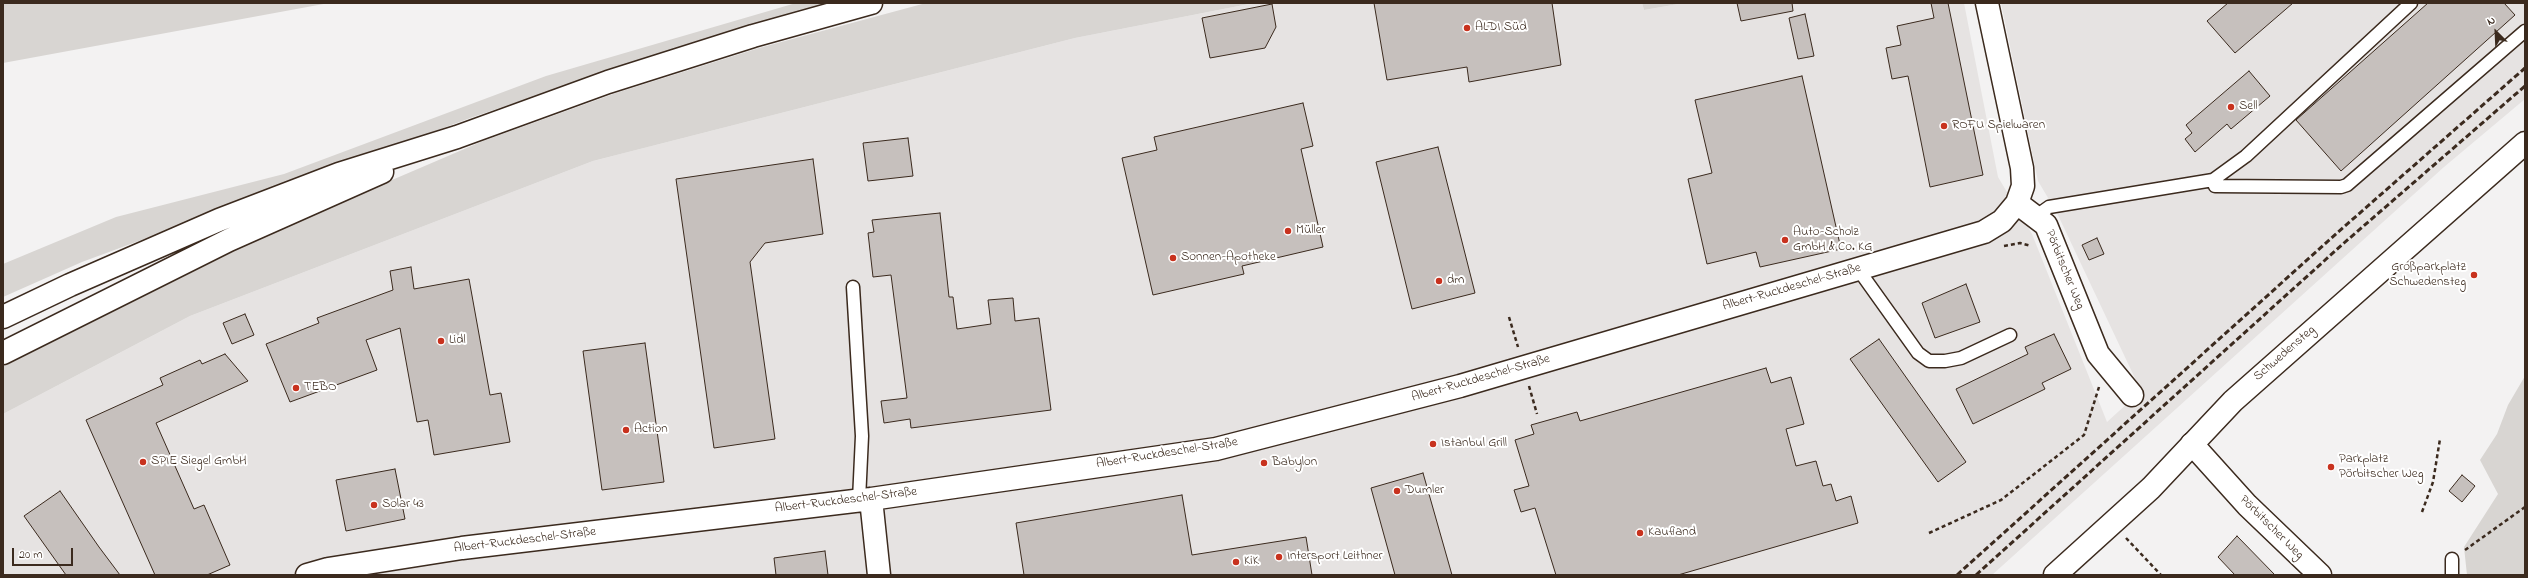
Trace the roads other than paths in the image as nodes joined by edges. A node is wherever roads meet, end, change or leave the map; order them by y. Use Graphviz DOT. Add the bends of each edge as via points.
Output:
graph roads {
  1 [pos="871,3"];
  2 [pos="1986,3"];
  3 [pos="2411,3"];
  4 [pos="2525,31"];
  5 [pos="457,137"];
  6 [pos="2525,143"];
  7 [pos="2213,180"];
  8 [pos="2017,203"];
  9 [pos="2035,217"];
  10 [pos="1858,270"];
  11 [pos="853,287"];
  12 [pos="3,317"];
  13 [pos="2010,335"];
  14 [pos="3,353"];
  15 [pos="2132,395"];
  16 [pos="2192,444"];
  17 [pos="865,499"];
  18 [pos="2452,559"];
  19 [pos="307,575"];
  20 [pos="880,575"];
  21 [pos="2054,575"];
  22 [pos="2320,575"];
  23 [pos="2452,575"];
  1 -- 5 [label="main road" via="753,36 608,82"];
  2 -- 8 [label="main road" via="2022,168 2023,186"];
  3 -- 7 [label="lane" via="2246,156"];
  4 -- 7 [label="lane" via="2347,185 2215,186"];
  5 -- 12 [label="main road" via="339,174 219,220"];
  5 -- 14 [label="main road" via="325,199 229,240"];
  6 -- 16 [label="main road, Schwedensteg" via="2233,401"];
  7 -- 9 [label="lane" via="2049,207"];
  8 -- 9 [label="main road, Pörbitscher Weg"];
  8 -- 10 [label="main road, Albert-Ruckdeschel-Straße" via="2002,221 1984,232"];
  9 -- 15 [label="main road, Pörbitscher Weg" via="2046,225 2098,354"];
  10 -- 13 [label="lane" via="1918,353 1929,360 1961,358"];
  10 -- 17 [label="main road, Albert-Ruckdeschel-Straße" via="1460,386 1216,449"];
  11 -- 17 [label="lane"];
  16 -- 21 [label="main road, Schwedensteg" via="2151,488"];
  16 -- 22 [label="main road, Pörbitscher Weg" via="2247,505"];
  17 -- 19 [label="main road, Albert-Ruckdeschel-Straße" via="462,548 328,569"];
  17 -- 20 [label="main road"];
  18 -- 23 [label="lane"];
}
